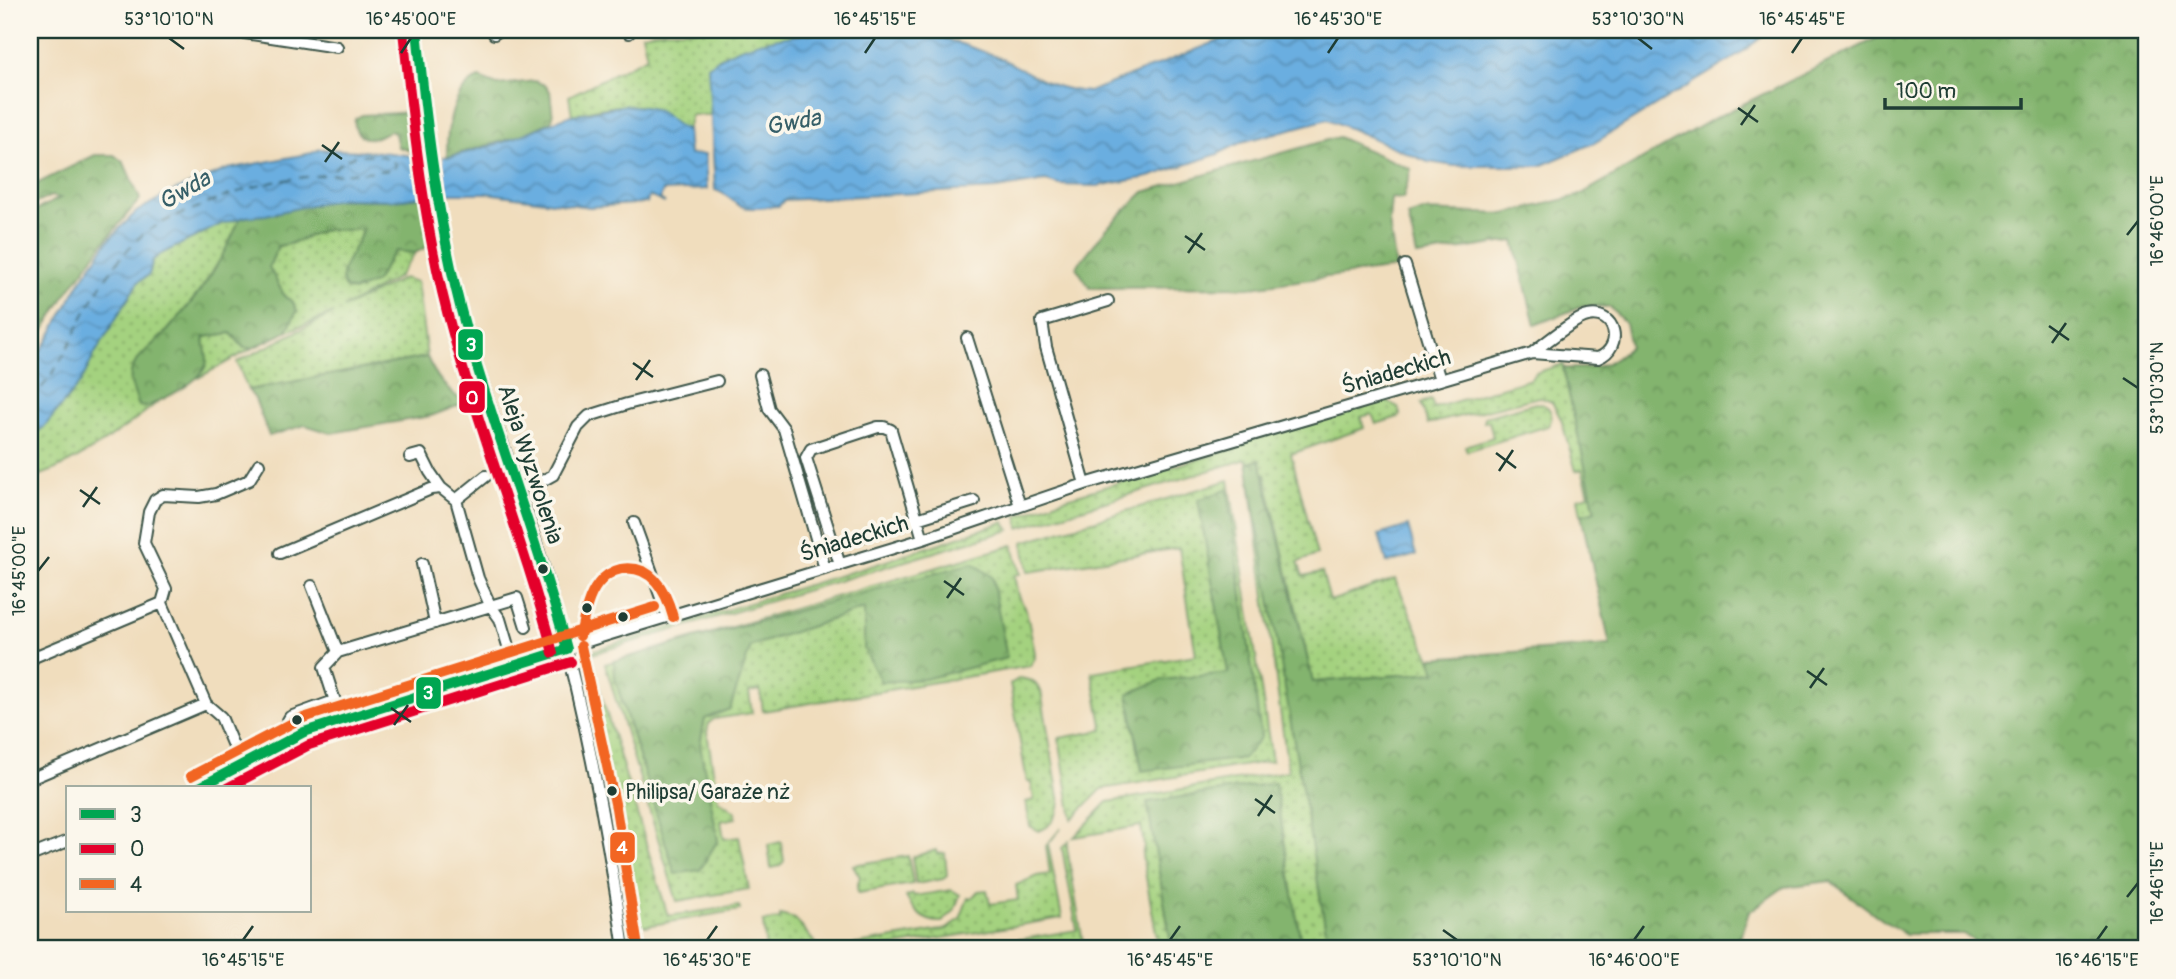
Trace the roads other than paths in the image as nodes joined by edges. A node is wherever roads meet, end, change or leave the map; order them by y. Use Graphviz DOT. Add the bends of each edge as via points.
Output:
graph roads {
  1 [pos="225,30"];
  2 [pos="417,30"];
  3 [pos="266,33"];
  4 [pos="297,35"];
  5 [pos="337,47"];
  6 [pos="1405,265"];
  7 [pos="1108,300"];
  8 [pos="967,338"];
  9 [pos="1532,353"];
  10 [pos="760,375"];
  11 [pos="1440,380"];
  12 [pos="717,381"];
  13 [pos="410,457"];
  14 [pos="259,464"];
  15 [pos="486,476"];
  16 [pos="1085,484"];
  17 [pos="441,488"];
  18 [pos="517,488"];
  19 [pos="456,500"];
  20 [pos="974,501"];
  21 [pos="1020,506"];
  22 [pos="916,519"];
  23 [pos="634,523"];
  24 [pos="923,539"];
  25 [pos="834,545"];
  26 [pos="280,553"];
  27 [pos="422,564"];
  28 [pos="840,565"];
  29 [pos="825,569"];
  30 [pos="312,586"];
  31 [pos="162,603"];
  32 [pos="490,605"];
  33 [pos="668,617"];
  34 [pos="435,623"];
  35 [pos="526,627"];
  36 [pos="567,649"];
  37 [pos="338,652"];
  38 [pos="30,663"];
  39 [pos="514,666"];
  40 [pos="334,701"];
  41 [pos="206,704"];
  42 [pos="341,720"];
  43 [pos="291,737"];
  44 [pos="242,765"];
  45 [pos="30,779"];
  46 [pos="202,786"];
  47 [pos="66,842"];
  48 [pos="30,856"];
  49 [pos="624,949"];
  1 -- 3 [label="street"];
  2 -- 18 [label="street, Aleja Wyzwolenia" via="447,250 475,361"];
  3 -- 4 [label="street"];
  4 -- 5 [label="street"];
  6 -- 11 [label="street"];
  7 -- 16 [label="street" via="1042,321"];
  8 -- 21 [label="street"];
  9 -- 9 [label="street" via="1598,358 1611,349 1614,331 1601,317 1586,316"];
  9 -- 11 [label="street, Śniadeckich"];
  10 -- 29 [label="street" via="769,409 784,429"];
  11 -- 16 [label="street, Śniadeckich"];
  12 -- 18 [label="street" via="589,416 553,475"];
  13 -- 17 [label="street" via="421,454"];
  14 -- 31 [label="street" via="249,480 216,494 163,495 155,500 144,543 166,589"];
  15 -- 19 [label="street"];
  16 -- 21 [label="street, Śniadeckich"];
  17 -- 19 [label="street"];
  17 -- 26 [label="street"];
  18 -- 36 [label="street, Aleja Wyzwolenia"];
  19 -- 32 [label="street"];
  20 -- 22 [label="street"];
  21 -- 24 [label="street, Śniadeckich"];
  22 -- 24 [label="street"];
  22 -- 25 [label="street"];
  22 -- 25 [label="street" via="891,430 881,426 817,446 806,457"];
  23 -- 33 [label="street"];
  24 -- 28 [label="street, Śniadeckich"];
  25 -- 28 [label="street"];
  27 -- 34 [label="street"];
  28 -- 29 [label="street, Śniadeckich"];
  29 -- 33 [label="street, Śniadeckich"];
  30 -- 37 [label="street"];
  31 -- 38 [label="street" via="34,657"];
  31 -- 41 [label="street"];
  32 -- 34 [label="street"];
  32 -- 35 [label="street" via="517,598"];
  32 -- 39 [label="street" via="500,619"];
  33 -- 36 [label="street, Śniadeckich"];
  34 -- 37 [label="street"];
  36 -- 39 [label="street, Śniadeckich"];
  36 -- 49 [label="street, Aleja Wyzwolenia" via="602,811"];
  37 -- 40 [label="street" via="324,667"];
  39 -- 42 [label="street, Śniadeckich"];
  40 -- 42 [label="street"];
  40 -- 43 [label="street" via="290,718 286,724"];
  41 -- 44 [label="street" via="221,717"];
  41 -- 45 [label="street"];
  42 -- 43 [label="street, Śniadeckich"];
  43 -- 44 [label="street, Śniadeckich"];
  44 -- 46 [label="street, Śniadeckich"];
  47 -- 48 [label="street"];
}
